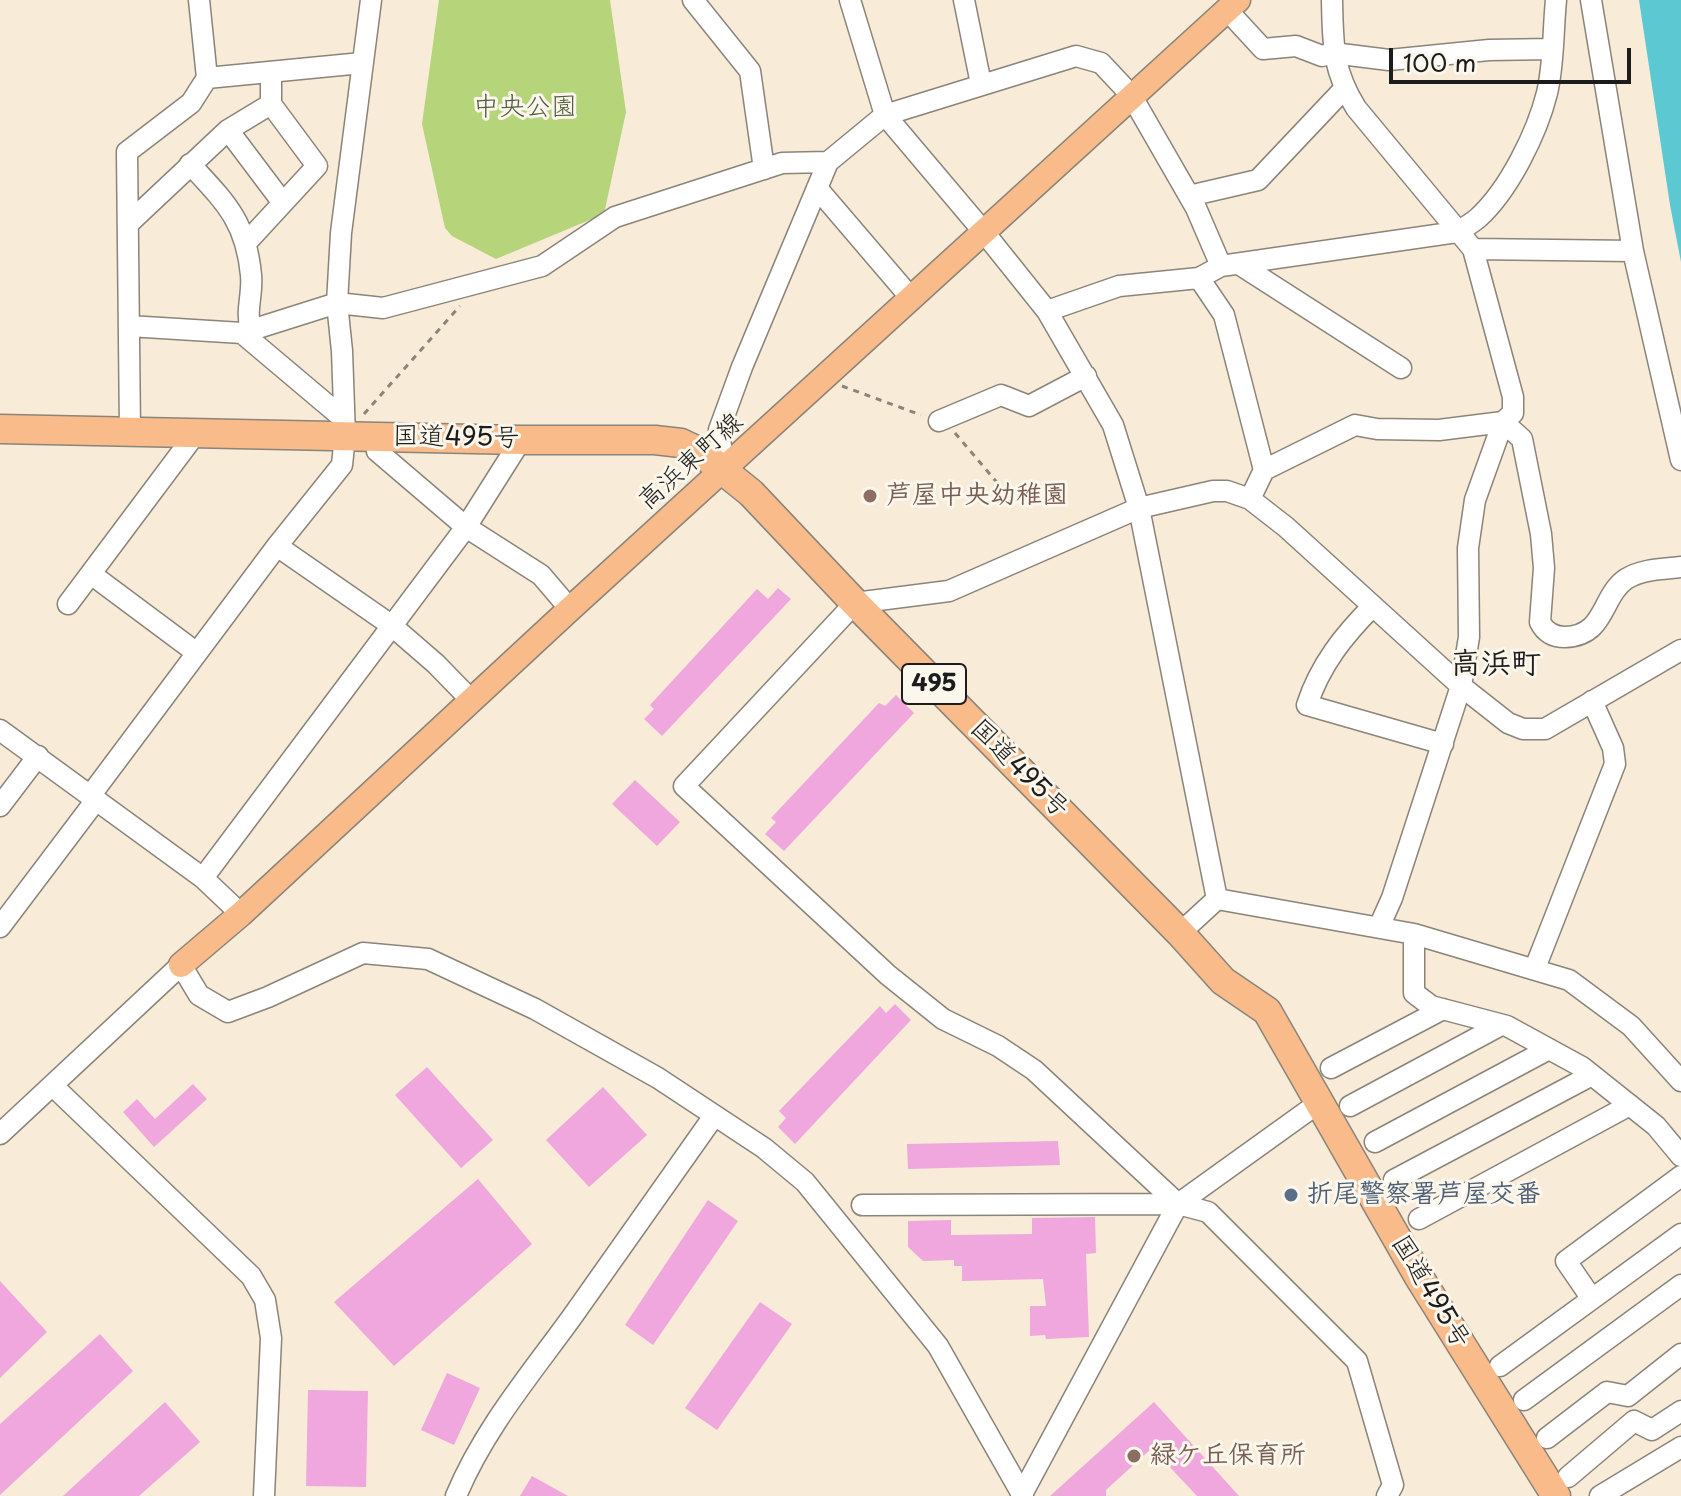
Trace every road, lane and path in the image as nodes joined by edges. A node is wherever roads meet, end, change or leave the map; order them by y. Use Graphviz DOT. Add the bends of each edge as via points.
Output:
graph roads {
  1 [pos="199,0"];
  2 [pos="371,0"];
  3 [pos="693,0"];
  4 [pos="850,0"];
  5 [pos="964,0"];
  6 [pos="1332,0"];
  7 [pos="1556,0"];
  8 [pos="1591,0"];
  9 [pos="1233,5"];
  10 [pos="1551,49"];
  11 [pos="1333,53"];
  12 [pos="362,63"];
  13 [pos="271,74"];
  14 [pos="207,78"];
  15 [pos="981,84"];
  16 [pos="1344,89"];
  17 [pos="1131,95"];
  18 [pos="271,104"];
  19 [pos="885,115"];
  20 [pos="228,130"];
  21 [pos="828,162"];
  22 [pos="190,164"];
  23 [pos="764,169"];
  24 [pos="817,188"];
  25 [pos="1189,196"];
  26 [pos="283,203"];
  27 [pos="128,224"];
  28 [pos="983,231"];
  29 [pos="1457,232"];
  30 [pos="246,243"];
  31 [pos="1473,249"];
  32 [pos="1633,251"];
  33 [pos="1230,265"];
  34 [pos="1199,278"];
  35 [pos="481,282"];
  36 [pos="911,298"];
  37 [pos="337,303"];
  38 [pos="1047,311"];
  39 [pos="129,326"];
  40 [pos="247,332"];
  41 [pos="1401,368"];
  42 [pos="1086,376"];
  43 [pos="939,421"];
  44 [pos="1503,422"];
  45 [pos="345,427"];
  46 [pos="0,429"];
  47 [pos="130,432"];
  48 [pos="196,433"];
  49 [pos="378,436"];
  50 [pos="521,440"];
  51 [pos="1681,460"];
  52 [pos="1264,470"];
  53 [pos="724,471"];
  54 [pos="1250,499"];
  55 [pos="1139,508"];
  56 [pos="466,527"];
  57 [pos="277,546"];
  58 [pos="1681,567"];
  59 [pos="91,574"];
  60 [pos="855,603"];
  61 [pos="68,604"];
  62 [pos="1373,606"];
  63 [pos="570,609"];
  64 [pos="391,625"];
  65 [pos="1681,650"];
  66 [pos="197,653"];
  67 [pos="1461,686"];
  68 [pos="471,700"];
  69 [pos="1592,701"];
  70 [pos="0,730"];
  71 [pos="1443,744"];
  72 [pos="38,756"];
  73 [pos="93,798"];
  74 [pos="0,806"];
  75 [pos="203,878"];
  76 [pos="1217,899"];
  77 [pos="241,914"];
  78 [pos="0,927"];
  79 [pos="1379,927"];
  80 [pos="1180,933"];
  81 [pos="1414,934"];
  82 [pos="181,965"];
  83 [pos="1535,968"];
  84 [pos="1443,1009"];
  85 [pos="1501,1025"];
  86 [pos="1549,1049"];
  87 [pos="1674,1065"];
  88 [pos="1331,1068"];
  89 [pos="1592,1075"];
  90 [pos="1681,1081"];
  91 [pos="53,1086"];
  92 [pos="1320,1102"];
  93 [pos="1630,1105"];
  94 [pos="1350,1106"];
  95 [pos="714,1116"];
  96 [pos="0,1134"];
  97 [pos="1375,1142"];
  98 [pos="1681,1156"];
  99 [pos="1681,1176"];
  100 [pos="1394,1180"];
  101 [pos="1178,1204"];
  102 [pos="862,1205"];
  103 [pos="1419,1219"];
  104 [pos="1681,1234"];
  105 [pos="1681,1285"];
  106 [pos="1592,1299"];
  107 [pos="1681,1354"];
  108 [pos="1500,1366"];
  109 [pos="1524,1400"];
  110 [pos="1681,1411"];
  111 [pos="1547,1438"];
  112 [pos="1681,1447"];
  113 [pos="1562,1486"];
  114 [pos="264,1496"];
  115 [pos="456,1496"];
  116 [pos="1022,1496"];
  117 [pos="1387,1496"];
  118 [pos="1600,1496"];
  1 -- 14 [label="street"];
  2 -- 12 [label="street"];
  3 -- 23 [label="street" via="750,71"];
  4 -- 19 [label="street"];
  5 -- 15 [label="street"];
  6 -- 11 [label="street"];
  7 -- 10 [label="street"];
  8 -- 32 [label="street"];
  9 -- 11 [label="street" via="1263,49 1296,46 1322,56"];
  9 -- 17 [label="main road, 高浜東町線"];
  10 -- 11 [label="street" via="1389,60"];
  10 -- 29 [label="street" via="1547,90 1521,157 1478,218"];
  11 -- 16 [label="street"];
  12 -- 13 [label="street"];
  12 -- 37 [label="street"];
  13 -- 14 [label="street"];
  13 -- 18 [label="street"];
  14 -- 27 [label="street" via="191,103 127,152"];
  15 -- 17 [label="street" via="1076,56 1101,63"];
  15 -- 19 [label="street"];
  16 -- 25 [label="street" via="1258,180"];
  16 -- 29 [label="street"];
  17 -- 25 [label="street"];
  17 -- 28 [label="main road, 高浜東町線"];
  18 -- 20 [label="street"];
  18 -- 26 [label="street" via="317,166"];
  19 -- 21 [label="street"];
  19 -- 28 [label="street"];
  20 -- 22 [label="street"];
  20 -- 26 [label="street"];
  21 -- 23 [label="street" via="782,163"];
  21 -- 24 [label="street"];
  22 -- 27 [label="street"];
  22 -- 30 [label="street" via="229,206"];
  23 -- 35 [label="street" via="615,217 542,266"];
  24 -- 36 [label="street"];
  24 -- 53 [label="street" via="719,430"];
  25 -- 33 [label="street"];
  26 -- 30 [label="street"];
  27 -- 39 [label="street"];
  28 -- 36 [label="main road, 高浜東町線"];
  28 -- 38 [label="street"];
  29 -- 31 [label="street"];
  29 -- 33 [label="street"];
  30 -- 40 [label="street" via="252,279"];
  31 -- 32 [label="street"];
  31 -- 44 [label="street" via="1513,397 1513,413"];
  32 -- 51 [label="street"];
  33 -- 34 [label="street"];
  33 -- 41 [label="street"];
  34 -- 38 [label="street" via="1119,286"];
  34 -- 52 [label="street" via="1224,315"];
  35 -- 37 [label="street" via="383,308"];
  35 -- 45 [label="path"];
  36 -- 53 [label="main road, 高浜東町線"];
  37 -- 40 [label="street"];
  37 -- 45 [label="street"];
  38 -- 42 [label="street"];
  39 -- 40 [label="street"];
  39 -- 47 [label="street"];
  40 -- 45 [label="street"];
  42 -- 43 [label="street" via="1029,406 1001,395"];
  42 -- 55 [label="street" via="1113,425"];
  44 -- 52 [label="street" via="1439,430 1355,425"];
  44 -- 58 [label="street" via="1522,439 1541,534 1544,630 1574,637 1595,625 1623,581 1640,572"];
  44 -- 67 [label="street" via="1475,500 1468,548 1469,637"];
  45 -- 48 [label="highway, 国道495号 / 495"];
  45 -- 49 [label="highway, 国道495号 / 495"];
  45 -- 57 [label="street" via="342,465"];
  46 -- 47 [label="highway, 国道495号 / 495"];
  47 -- 48 [label="highway, 国道495号 / 495"];
  48 -- 59 [label="street"];
  49 -- 50 [label="highway, 国道495号 / 495"];
  49 -- 56 [label="street" via="377,451"];
  50 -- 53 [label="highway, 国道495号 / 495" via="681,443"];
  50 -- 56 [label="street"];
  52 -- 54 [label="street"];
  53 -- 60 [label="highway, 国道495号 / 495"];
  53 -- 63 [label="main road, 高浜東町線"];
  54 -- 55 [label="street" via="1213,491"];
  54 -- 62 [label="street"];
  55 -- 60 [label="street" via="949,591"];
  55 -- 76 [label="street"];
  56 -- 63 [label="street" via="541,575"];
  56 -- 64 [label="street"];
  57 -- 64 [label="street"];
  57 -- 66 [label="street"];
  59 -- 61 [label="street"];
  59 -- 66 [label="street"];
  60 -- 80 [label="highway, 国道495号 / 495"];
  60 -- 101 [label="street" via="684,786 888,975 943,1019 1034,1070"];
  62 -- 67 [label="street"];
  62 -- 71 [label="street" via="1346,633 1307,705"];
  63 -- 68 [label="main road, 高浜東町線"];
  64 -- 68 [label="street"];
  64 -- 75 [label="street"];
  65 -- 69 [label="street"];
  66 -- 73 [label="street"];
  67 -- 69 [label="street" via="1523,729 1545,729"];
  67 -- 71 [label="street"];
  68 -- 77 [label="main road, 高浜東町線"];
  69 -- 83 [label="street" via="1615,764"];
  70 -- 72 [label="street"];
  71 -- 79 [label="street"];
  72 -- 73 [label="street"];
  72 -- 74 [label="street"];
  73 -- 75 [label="street"];
  73 -- 78 [label="street"];
  75 -- 77 [label="street"];
  76 -- 79 [label="street"];
  76 -- 80 [label="street"];
  77 -- 82 [label="main road, 高浜東町線"];
  79 -- 81 [label="street"];
  80 -- 92 [label="highway, 国道495号 / 495" via="1223,981 1267,1011"];
  81 -- 83 [label="street"];
  81 -- 84 [label="street" via="1414,993"];
  82 -- 91 [label="street"];
  82 -- 95 [label="street" via="199,995 228,1012 363,953 428,959 535,1009"];
  83 -- 87 [label="street" via="1569,980"];
  84 -- 85 [label="street"];
  84 -- 88 [label="street"];
  85 -- 86 [label="street"];
  85 -- 94 [label="street"];
  86 -- 89 [label="street"];
  86 -- 97 [label="street"];
  87 -- 90 [label="street"];
  89 -- 93 [label="street"];
  89 -- 100 [label="street"];
  91 -- 96 [label="street"];
  91 -- 114 [label="street" via="251,1276 265,1300 271,1338"];
  92 -- 101 [label="street"];
  92 -- 113 [label="highway, 国道495号 / 495" via="1419,1277"];
  93 -- 98 [label="street"];
  93 -- 103 [label="street"];
  95 -- 115 [label="street" via="506,1403"];
  95 -- 116 [label="street" via="805,1182 938,1346"];
  99 -- 106 [label="street" via="1566,1261"];
  101 -- 102 [label="street"];
  101 -- 116 [label="street"];
  101 -- 117 [label="street" via="1208,1212 1357,1361 1393,1485"];
  104 -- 106 [label="street"];
  105 -- 109 [label="street"];
  106 -- 108 [label="street"];
  107 -- 111 [label="street" via="1628,1396 1607,1392"];
  110 -- 113 [label="street" via="1652,1430 1634,1421"];
  112 -- 118 [label="street"];
}
